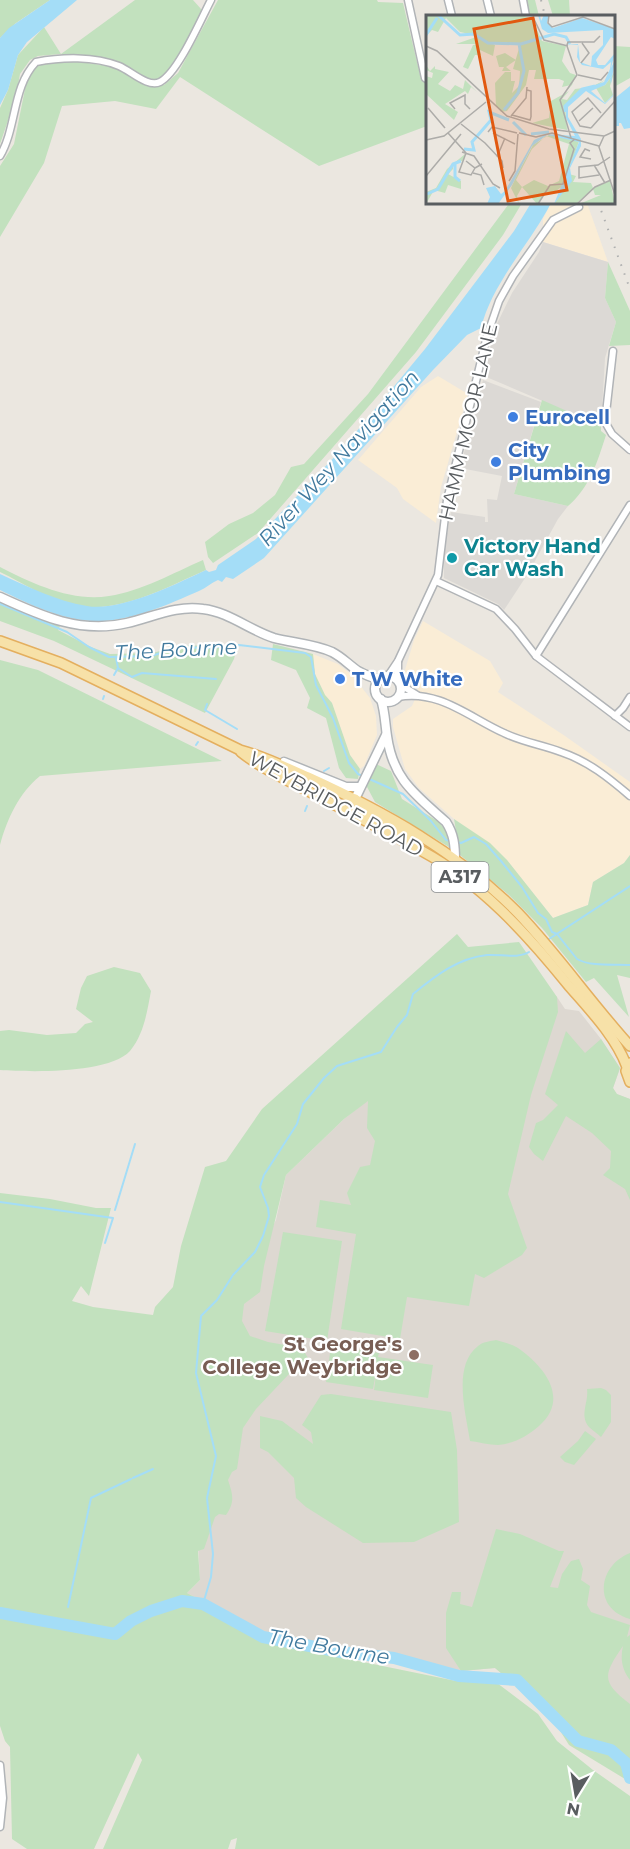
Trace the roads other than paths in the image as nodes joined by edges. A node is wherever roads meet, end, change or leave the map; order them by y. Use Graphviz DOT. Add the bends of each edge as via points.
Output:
graph roads {
  1 [pos="211,0"];
  2 [pos="408,0"];
  3 [pos="448,0"];
  4 [pos="488,0"];
  5 [pos="523,0"];
  6 [pos="452,15"];
  7 [pos="491,15"];
  8 [pos="526,15"];
  9 [pos="426,79"];
  10 [pos="0,156"];
  11 [pos="579,207"];
  12 [pos="613,351"];
  13 [pos="630,450"];
  14 [pos="630,506"];
  15 [pos="436,581"];
  16 [pos="0,597"];
  17 [pos="0,641"];
  18 [pos="536,656"];
  19 [pos="398,661"];
  20 [pos="358,670"];
  21 [pos="383,678"];
  22 [pos="399,683"];
  23 [pos="417,695"];
  24 [pos="379,696"];
  25 [pos="630,697"];
  26 [pos="397,698"];
  27 [pos="615,716"];
  28 [pos="387,722"];
  29 [pos="630,727"];
  30 [pos="386,735"];
  31 [pos="240,750"];
  32 [pos="256,754"];
  33 [pos="364,780"];
  34 [pos="630,796"];
  35 [pos="355,799"];
  36 [pos="422,851"];
  37 [pos="455,860"];
  38 [pos="630,1046"];
  39 [pos="628,1065"];
  40 [pos="630,1082"];
  41 [pos="0,1765"];
  42 [pos="0,1827"];
  1 -- 10 [label="street" via="173,70 158,83 149,83 117,65 73,59 36,62 22,82 11,133"];
  2 -- 9 [label="street"];
  3 -- 6 [label="street"];
  4 -- 7 [label="street"];
  5 -- 8 [label="street"];
  11 -- 15 [label="street, HAMM MOOR LANE" via="553,220 499,301 447,498"];
  12 -- 13 [label="street" via="605,422"];
  14 -- 18 [label="street"];
  15 -- 18 [label="street" via="496,609"];
  15 -- 19 [label="street, HAMM MOOR LANE"];
  16 -- 20 [label="street" via="38,614 88,627 128,623 178,609 213,610 273,637 324,649"];
  17 -- 31 [label="main road, WEYBRIDGE ROAD / A317" via="61,663"];
  18 -- 27 [label="street"];
  19 -- 21 [label="street, HAMM MOOR LANE"];
  19 -- 22 [label="street, HAMM MOOR LANE"];
  20 -- 21 [label="street"];
  20 -- 24 [label="street"];
  21 -- 22 [label="street"];
  21 -- 24 [label="street" via="376,686"];
  22 -- 23 [label="street"];
  22 -- 26 [label="street"];
  23 -- 26 [label="street"];
  23 -- 34 [label="street" via="459,708 505,734 564,753 607,776"];
  24 -- 26 [label="street" via="389,701"];
  24 -- 28 [label="street"];
  25 -- 27 [label="street"];
  26 -- 28 [label="street"];
  27 -- 29 [label="street"];
  28 -- 30 [label="street"];
  30 -- 33 [label="street"];
  30 -- 37 [label="street" via="401,778 410,791 446,822 453,835"];
  31 -- 32 [label="main road, WEYBRIDGE ROAD / A317"];
  31 -- 36 [label="main road, WEYBRIDGE ROAD / A317" via="273,772"];
  32 -- 33 [label="street" via="265,754 346,787"];
  32 -- 35 [label="main road, WEYBRIDGE ROAD / A317"];
  33 -- 35 [label="street"];
  35 -- 36 [label="main road" via="355,806 399,831"];
  35 -- 37 [label="main road, WEYBRIDGE ROAD / A317"];
  36 -- 39 [label="main road, WEYBRIDGE ROAD / A317" via="481,893 528,936 610,1036"];
  37 -- 38 [label="main road, WEYBRIDGE ROAD / A317" via="536,932"];
  39 -- 40 [label="main road, WEYBRIDGE ROAD"];
  41 -- 42 [label="street"];
}
